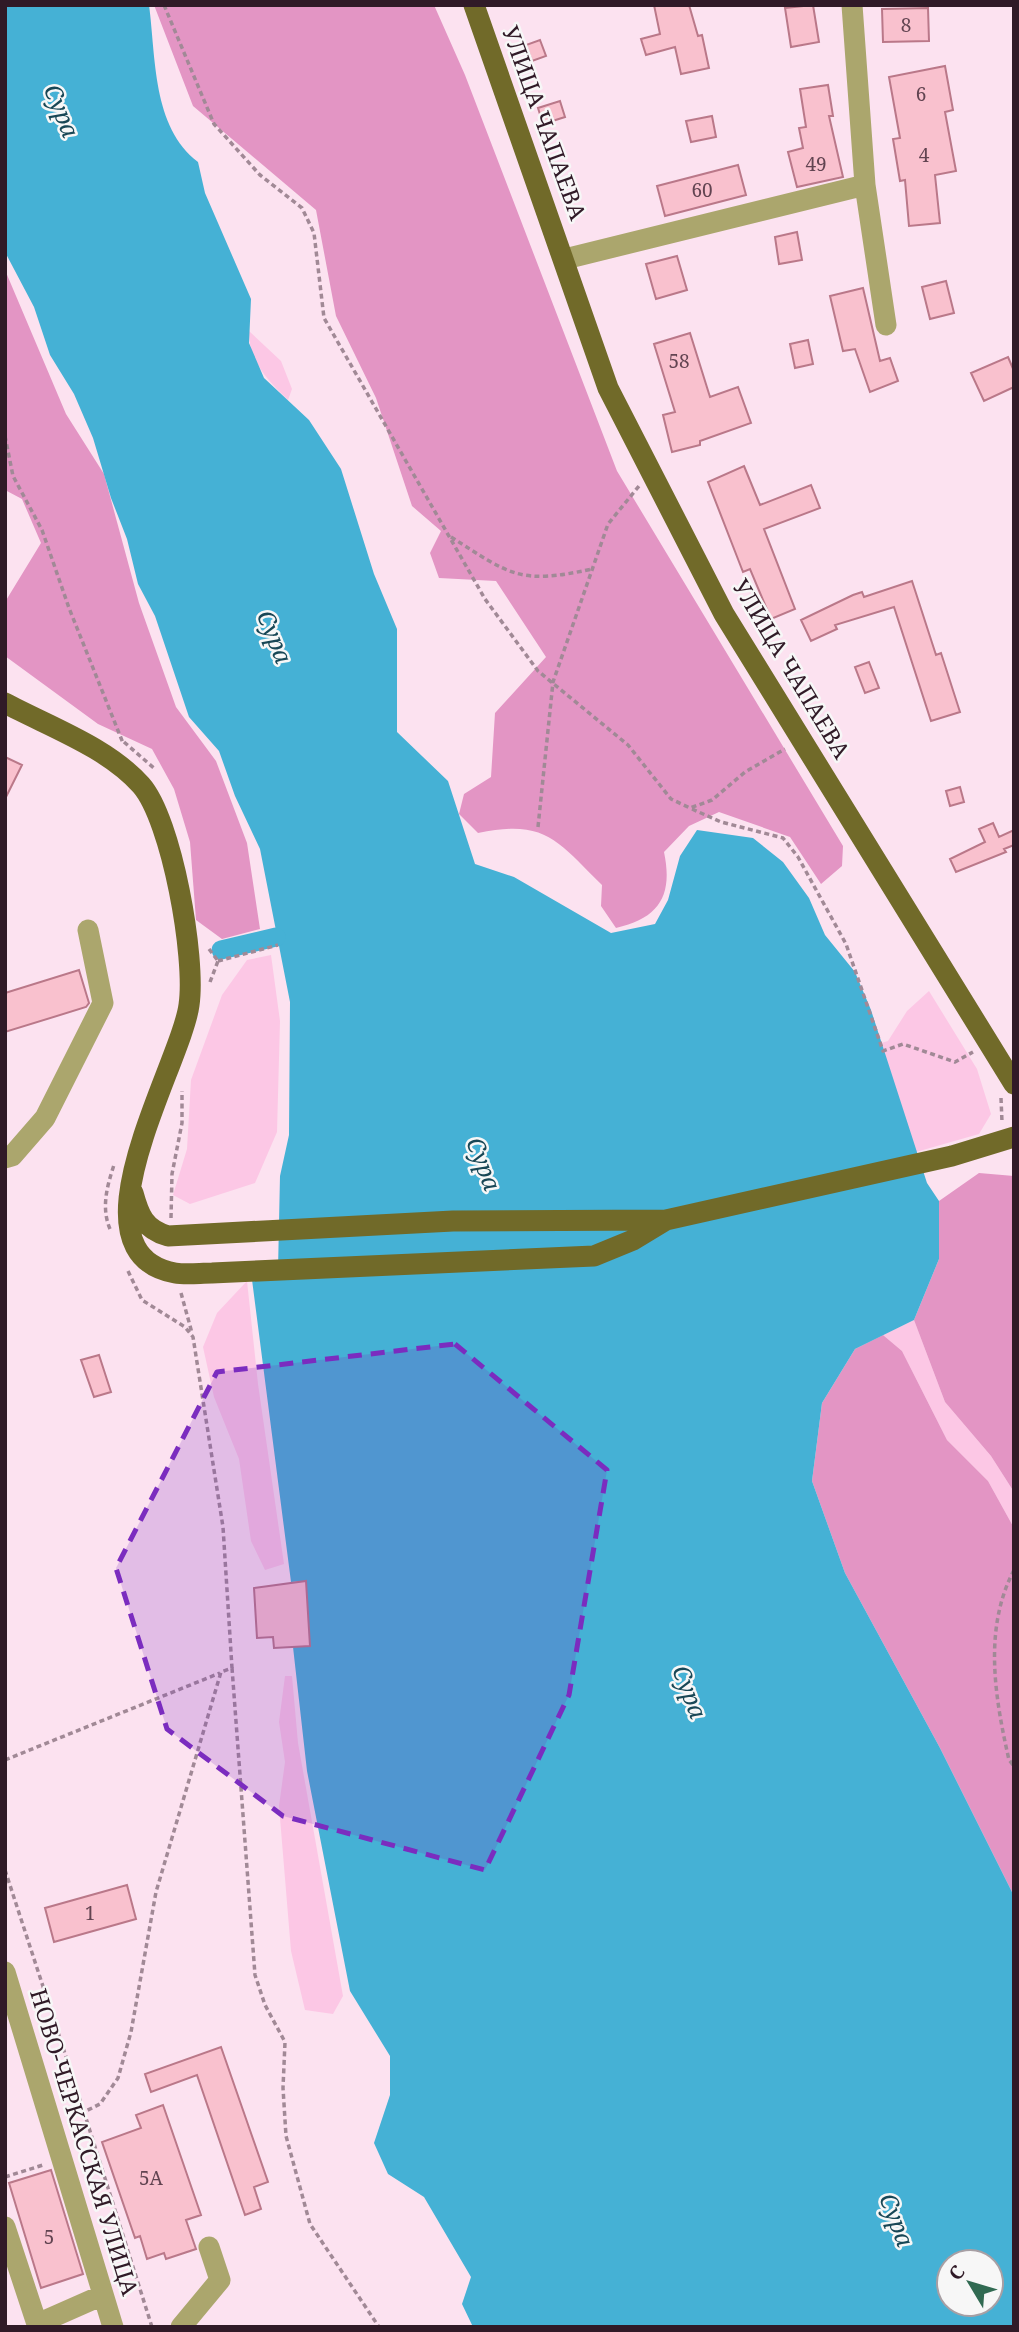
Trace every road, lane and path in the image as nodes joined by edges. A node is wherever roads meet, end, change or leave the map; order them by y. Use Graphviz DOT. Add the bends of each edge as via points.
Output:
graph roads {
  1 [pos="164,5"];
  2 [pos="474,5"];
  3 [pos="852,5"];
  4 [pos="865,185"];
  5 [pos="565,259"];
  6 [pos="886,325"];
  7 [pos="5,436"];
  8 [pos="651,470"];
  9 [pos="449,536"];
  10 [pos="592,569"];
  11 [pos="553,682"];
  12 [pos="5,703"];
  13 [pos="792,744"];
  14 [pos="127,751"];
  15 [pos="690,808"];
  16 [pos="538,827"];
  17 [pos="88,930"];
  18 [pos="278,945"];
  19 [pos="208,990"];
  20 [pos="978,1049"];
  21 [pos="1007,1087"];
  22 [pos="183,1089"];
  23 [pos="1005,1134"];
  24 [pos="5,1158"];
  25 [pos="116,1158"];
  26 [pos="131,1184"];
  27 [pos="172,1215"];
  28 [pos="666,1220"];
  29 [pos="113,1238"];
  30 [pos="127,1269"];
  31 [pos="179,1283"];
  32 [pos="193,1337"];
  33 [pos="1014,1570"];
  34 [pos="232,1668"];
  35 [pos="221,1672"];
  36 [pos="5,1760"];
  37 [pos="1014,1766"];
  38 [pos="5,1870"];
  39 [pos="5,1972"];
  40 [pos="85,2112"];
  41 [pos="62,2159"];
  42 [pos="5,2177"];
  43 [pos="5,2227"];
  44 [pos="209,2247"];
  45 [pos="103,2295"];
  46 [pos="32,2325"];
  47 [pos="113,2327"];
  48 [pos="152,2327"];
  49 [pos="181,2327"];
  50 [pos="379,2327"];
  1 -- 9 [label="path" via="214,124 260,176 302,208 314,233 324,318"];
  2 -- 5 [label="main road, УЛИЦА ЧАПАЕВА"];
  3 -- 4 [label="street"];
  4 -- 5 [label="street, УЛИЦА ЧАПАЕВА"];
  4 -- 6 [label="street"];
  5 -- 8 [label="main road, УЛИЦА ЧАПАЕВА" via="608,388"];
  7 -- 14 [label="path" via="13,476 42,530"];
  8 -- 10 [label="path" via="608,524"];
  8 -- 21 [label="main road, УЛИЦА ЧАПАЕВА" via="724,614"];
  9 -- 10 [label="path" via="509,574 550,579"];
  9 -- 11 [label="path" via="485,599 538,671"];
  10 -- 11 [label="path"];
  11 -- 15 [label="path" via="628,745 671,799"];
  11 -- 16 [label="path"];
  12 -- 26 [label="main road" via="116,764 142,786 164,834 189,958 189,1007"];
  13 -- 15 [label="path" via="745,772 712,800"];
  15 -- 20 [label="path" via="721,822 783,838 846,944 883,1051 903,1044 954,1062"];
  17 -- 24 [label="street" via="103,1003 46,1118"];
  18 -- 19 [label="path" via="218,961"];
  21 -- 23 [label="path"];
  22 -- 27 [label="path" via="172,1174"];
  23 -- 28 [label="main road" via="952,1156"];
  25 -- 29 [label="path" via="105,1217"];
  26 -- 28 [label="main road" via="139,1213 155,1233 168,1236 453,1221"];
  26 -- 28 [label="main road" via="126,1218 139,1252 177,1273 594,1256"];
  30 -- 32 [label="path" via="142,1300"];
  31 -- 32 [label="path"];
  32 -- 34 [label="path" via="223,1527"];
  33 -- 37 [label="path" via="1002,1592 994,1635 998,1710"];
  34 -- 35 [label="path"];
  34 -- 50 [label="path" via="255,1975 285,2042 286,2136 310,2224"];
  35 -- 36 [label="path"];
  35 -- 40 [label="path" via="156,1892 131,2032 118,2078 100,2104"];
  38 -- 40 [label="path"];
  39 -- 41 [label="street, НОВО-ЧЕРКАССКАЯ УЛИЦА"];
  40 -- 48 [label="path"];
  41 -- 42 [label="path"];
  41 -- 45 [label="street, НОВО-ЧЕРКАССКАЯ УЛИЦА"];
  43 -- 46 [label="street"];
  44 -- 49 [label="street" via="220,2280"];
  45 -- 46 [label="street"];
  45 -- 47 [label="street, НОВО-ЧЕРКАССКАЯ УЛИЦА"];
}
